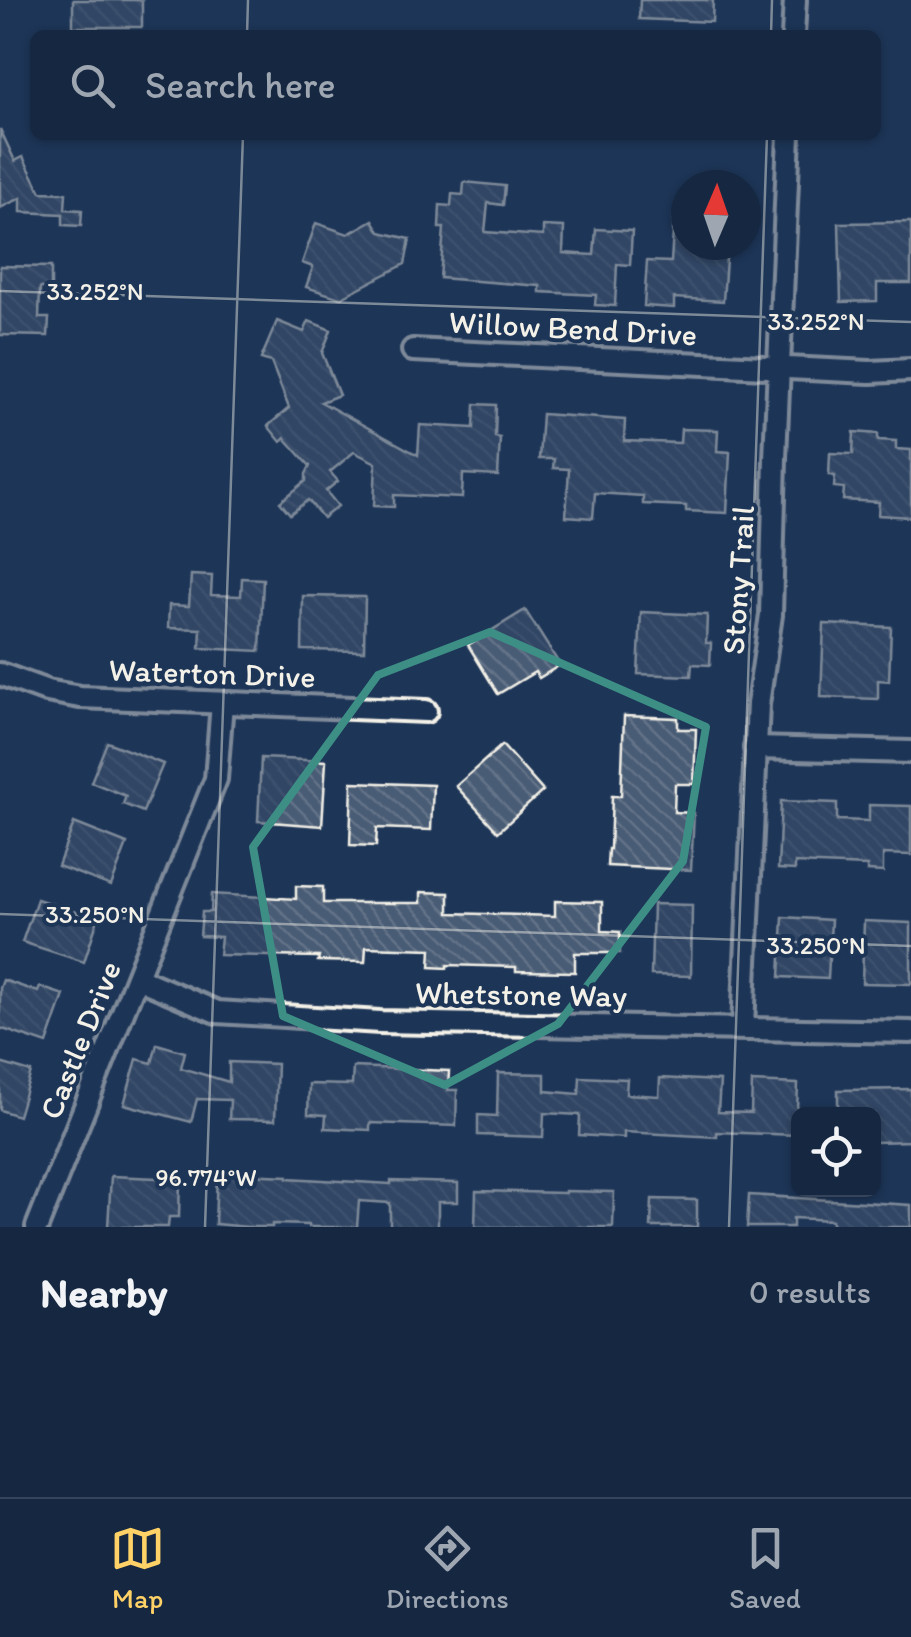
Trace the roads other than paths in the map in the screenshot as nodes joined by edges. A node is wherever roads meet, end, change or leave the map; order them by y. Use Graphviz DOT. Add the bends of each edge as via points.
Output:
graph roads {
  1 [pos="794,0"];
  2 [pos="793,30"];
  3 [pos="789,140"];
  4 [pos="413,350"];
  5 [pos="780,368"];
  6 [pos="911,370"];
  7 [pos="0,674"];
  8 [pos="222,703"];
  9 [pos="426,711"];
  10 [pos="756,748"];
  11 [pos="911,752"];
  12 [pos="137,978"];
  13 [pos="743,1028"];
  14 [pos="911,1032"];
  15 [pos="37,1227"];
  1 -- 2 [label="street"];
  3 -- 5 [label="street, Stony Trail"];
  4 -- 5 [label="street, Willow Bend Drive"];
  5 -- 6 [label="street, Willow Bend Drive"];
  5 -- 10 [label="street, Stony Trail" via="771,616"];
  7 -- 8 [label="street, Waterton Drive" via="80,697"];
  8 -- 9 [label="street, Waterton Drive"];
  8 -- 12 [label="street, Castle Drive" via="216,779"];
  10 -- 11 [label="street"];
  10 -- 13 [label="street, Stony Trail"];
  12 -- 13 [label="street, Whetstone Way" via="217,1012 380,1022"];
  12 -- 15 [label="street, Castle Drive"];
  13 -- 14 [label="street, Whetstone Way"];
}
